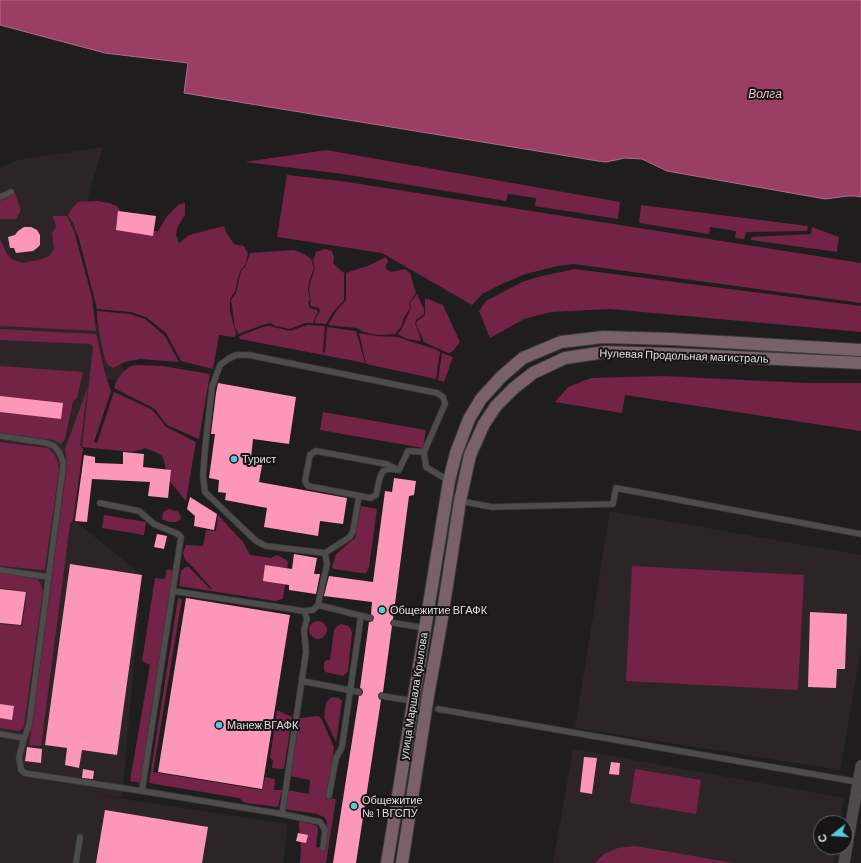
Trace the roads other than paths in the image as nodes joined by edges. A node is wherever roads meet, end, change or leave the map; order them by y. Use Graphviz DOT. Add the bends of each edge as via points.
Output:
graph roads {
  1 [pos="11,192"];
  2 [pos="0,197"];
  3 [pos="861,350"];
  4 [pos="861,363"];
  5 [pos="502,376"];
  6 [pos="484,424"];
  7 [pos="0,436"];
  8 [pos="424,452"];
  9 [pos="398,470"];
  10 [pos="450,481"];
  11 [pos="359,496"];
  12 [pos="460,501"];
  13 [pos="100,504"];
  14 [pos="861,534"];
  15 [pos="325,553"];
  16 [pos="0,570"];
  17 [pos="49,577"];
  18 [pos="174,591"];
  19 [pos="318,605"];
  20 [pos="303,611"];
  21 [pos="361,616"];
  22 [pos="370,618"];
  23 [pos="394,623"];
  24 [pos="442,624"];
  25 [pos="426,626"];
  26 [pos="302,681"];
  27 [pos="351,690"];
  28 [pos="359,692"];
  29 [pos="382,696"];
  30 [pos="413,702"];
  31 [pos="438,710"];
  32 [pos="0,734"];
  33 [pos="24,738"];
  34 [pos="861,766"];
  35 [pos="858,782"];
  36 [pos="142,791"];
  37 [pos="329,796"];
  38 [pos="282,814"];
  39 [pos="80,837"];
  40 [pos="323,848"];
  41 [pos="76,863"];
  42 [pos="387,863"];
  43 [pos="402,863"];
  44 [pos="844,863"];
  1 -- 2 [label="lane"];
  3 -- 5 [label="main road, Нулевая Продольная магистраль" via="603,337 561,342 524,358"];
  4 -- 6 [label="main road, Нулевая Продольная магистраль" via="605,352 565,358 533,373 514,388 496,406"];
  5 -- 10 [label="main road, улица Маршала Крылова" via="469,419 456,453"];
  6 -- 12 [label="main road, улица Маршала Крылова" via="470,455"];
  7 -- 17 [label="lane" via="47,443 54,446 61,457 63,468"];
  8 -- 9 [label="lane" via="408,451"];
  8 -- 10 [label="lane" via="426,467"];
  8 -- 15 [label="lane" via="445,404 443,397 437,393 249,355 236,355 220,365 212,387 203,476 205,492 256,541 266,546"];
  9 -- 11 [label="lane" via="383,471 376,495 371,498"];
  9 -- 11 [label="lane" via="386,464 312,452 305,482 308,486"];
  10 -- 25 [label="main road, улица Маршала Крылова"];
  11 -- 15 [label="lane" via="350,537"];
  12 -- 14 [label="lane" via="492,507 613,504 616,488"];
  12 -- 24 [label="main road, улица Маршала Крылова"];
  13 -- 18 [label="lane" via="139,511 154,524 178,534 181,540"];
  15 -- 19 [label="lane" via="326,564"];
  16 -- 17 [label="lane"];
  17 -- 33 [label="lane" via="29,724"];
  18 -- 20 [label="lane"];
  18 -- 36 [label="lane"];
  19 -- 20 [label="lane" via="313,610"];
  19 -- 21 [label="lane"];
  20 -- 26 [label="lane" via="307,619 304,630 306,652"];
  21 -- 22 [label="lane"];
  21 -- 27 [label="lane"];
  23 -- 25 [label="lane"];
  24 -- 25 [label="main road" via="439,617 432,615"];
  24 -- 43 [label="main road, улица Маршала Крылова"];
  25 -- 30 [label="main road, улица Маршала Крылова"];
  26 -- 27 [label="lane"];
  26 -- 38 [label="lane"];
  27 -- 28 [label="lane"];
  27 -- 37 [label="lane" via="342,747 336,758"];
  29 -- 30 [label="lane"];
  30 -- 42 [label="main road, улица Маршала Крылова"];
  31 -- 35 [label="lane"];
  32 -- 33 [label="lane"];
  33 -- 36 [label="lane" via="19,757 21,770 25,773"];
  34 -- 35 [label="street"];
  35 -- 44 [label="street"];
  36 -- 38 [label="lane"];
  38 -- 40 [label="lane" via="320,822 326,830"];
  39 -- 41 [label="lane"];
}
